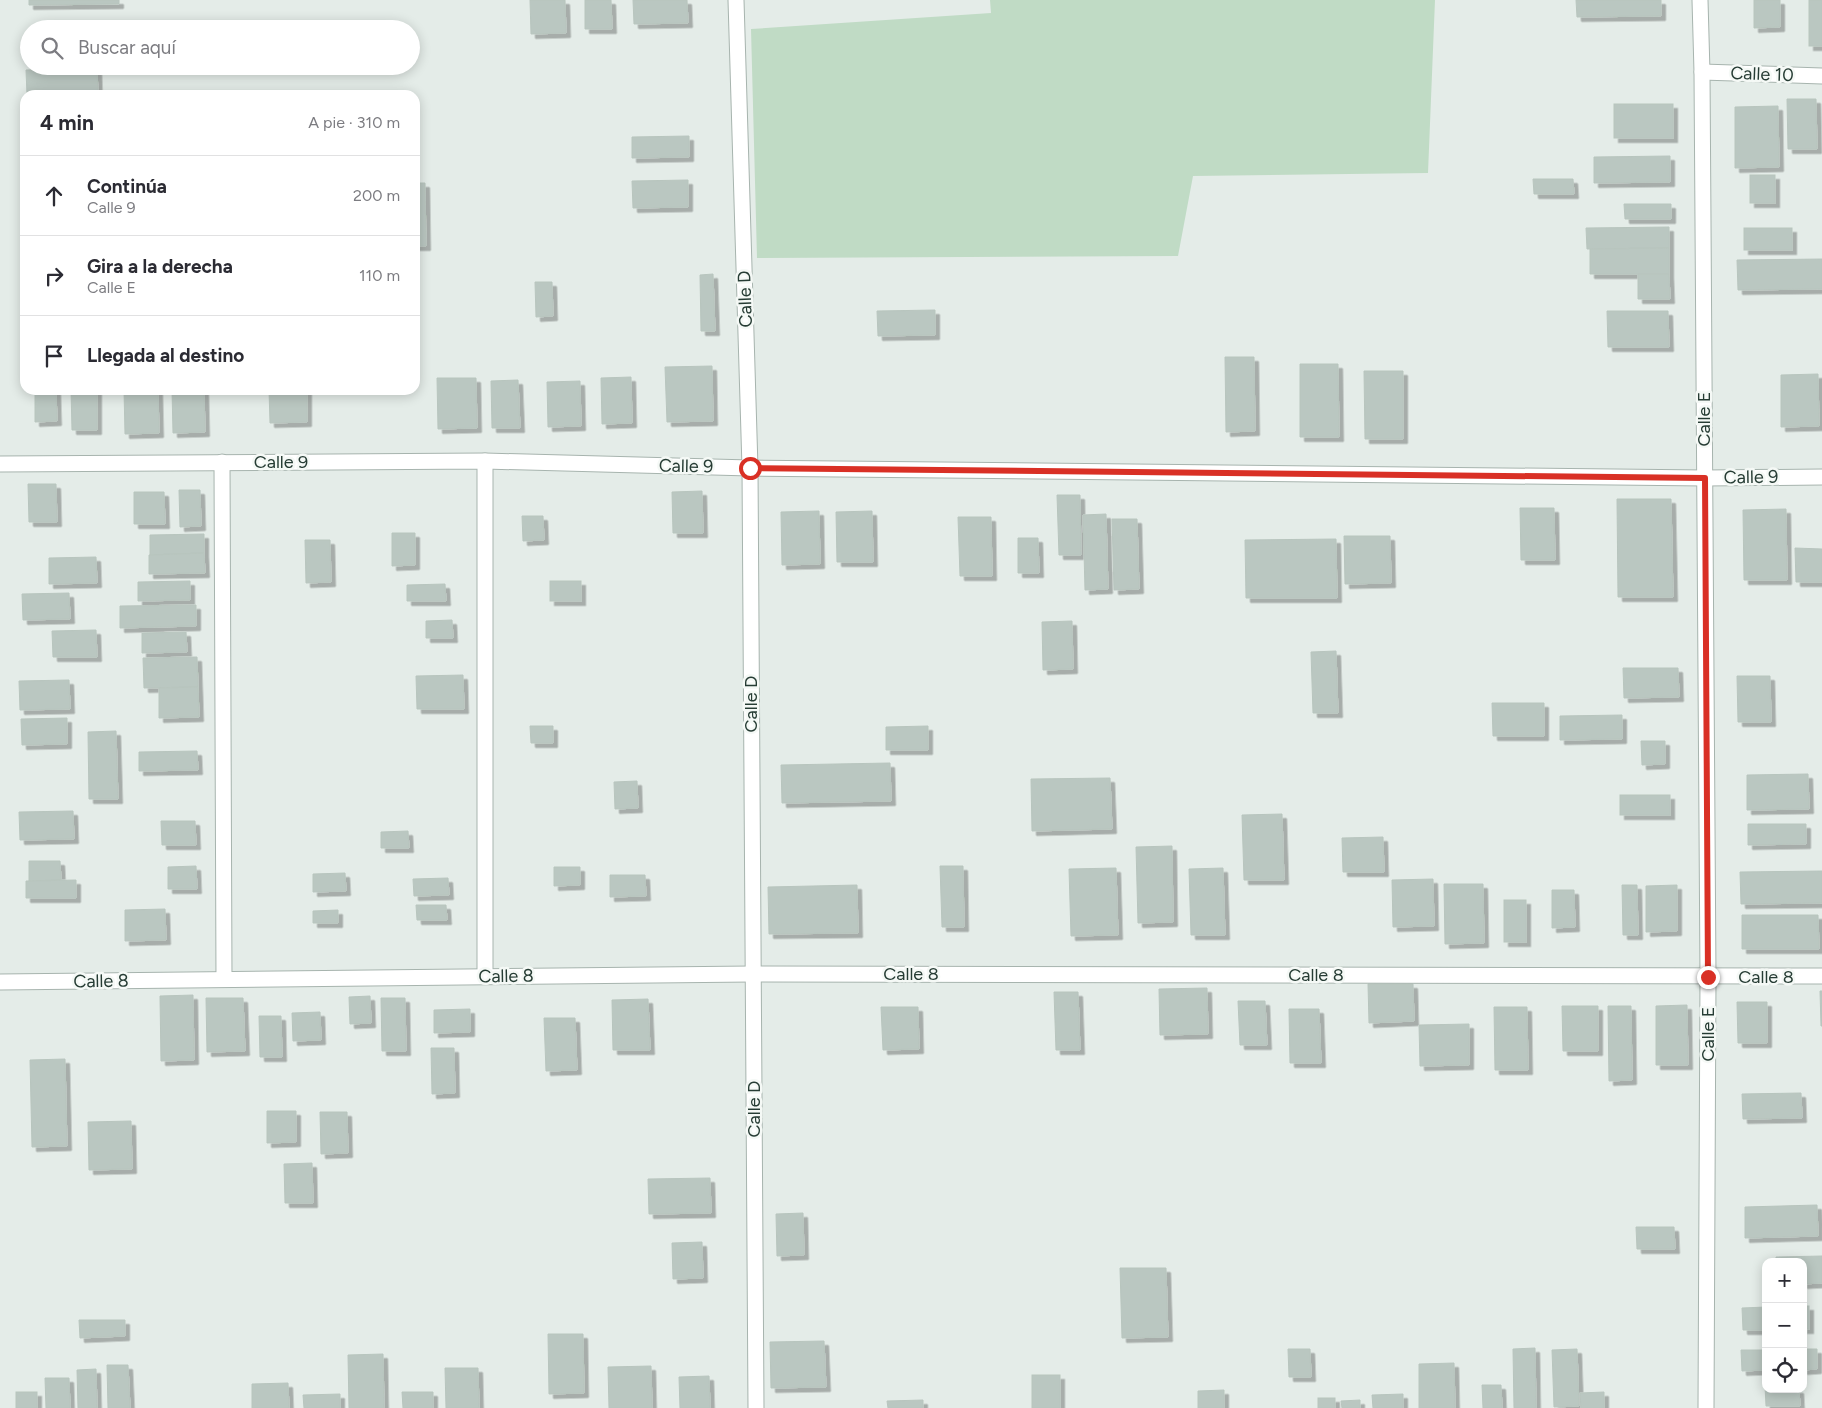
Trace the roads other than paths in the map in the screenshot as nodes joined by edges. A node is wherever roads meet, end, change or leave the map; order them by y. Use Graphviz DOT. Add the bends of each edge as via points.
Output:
graph roads {
  1 [pos="736,0"];
  2 [pos="1700,0"];
  3 [pos="1702,72"];
  4 [pos="1822,76"];
  5 [pos="485,461"];
  6 [pos="222,462"];
  7 [pos="0,464"];
  8 [pos="750,468"];
  9 [pos="1822,476"];
  10 [pos="1705,478"];
  11 [pos="752,974"];
  12 [pos="485,976"];
  13 [pos="1822,976"];
  14 [pos="1708,977"];
  15 [pos="224,979"];
  16 [pos="0,982"];
  17 [pos="756,1408"];
  18 [pos="1706,1408"];
  1 -- 8 [label="street, Calle D"];
  2 -- 3 [label="street, Calle E"];
  3 -- 4 [label="street, Calle 10"];
  3 -- 10 [label="street, Calle E"];
  5 -- 6 [label="street, Calle 9"];
  5 -- 8 [label="street, Calle 9"];
  5 -- 12 [label="street"];
  6 -- 7 [label="street, Calle 9"];
  6 -- 15 [label="street"];
  8 -- 10 [label="street, Calle 9"];
  8 -- 11 [label="street, Calle D"];
  9 -- 10 [label="street, Calle 9"];
  10 -- 14 [label="street, Calle E"];
  11 -- 12 [label="street, Calle 8"];
  11 -- 14 [label="street, Calle 8"];
  11 -- 17 [label="street, Calle D"];
  12 -- 15 [label="street, Calle 8"];
  13 -- 14 [label="street, Calle 8"];
  14 -- 18 [label="street, Calle E"];
  15 -- 16 [label="street, Calle 8"];
}
